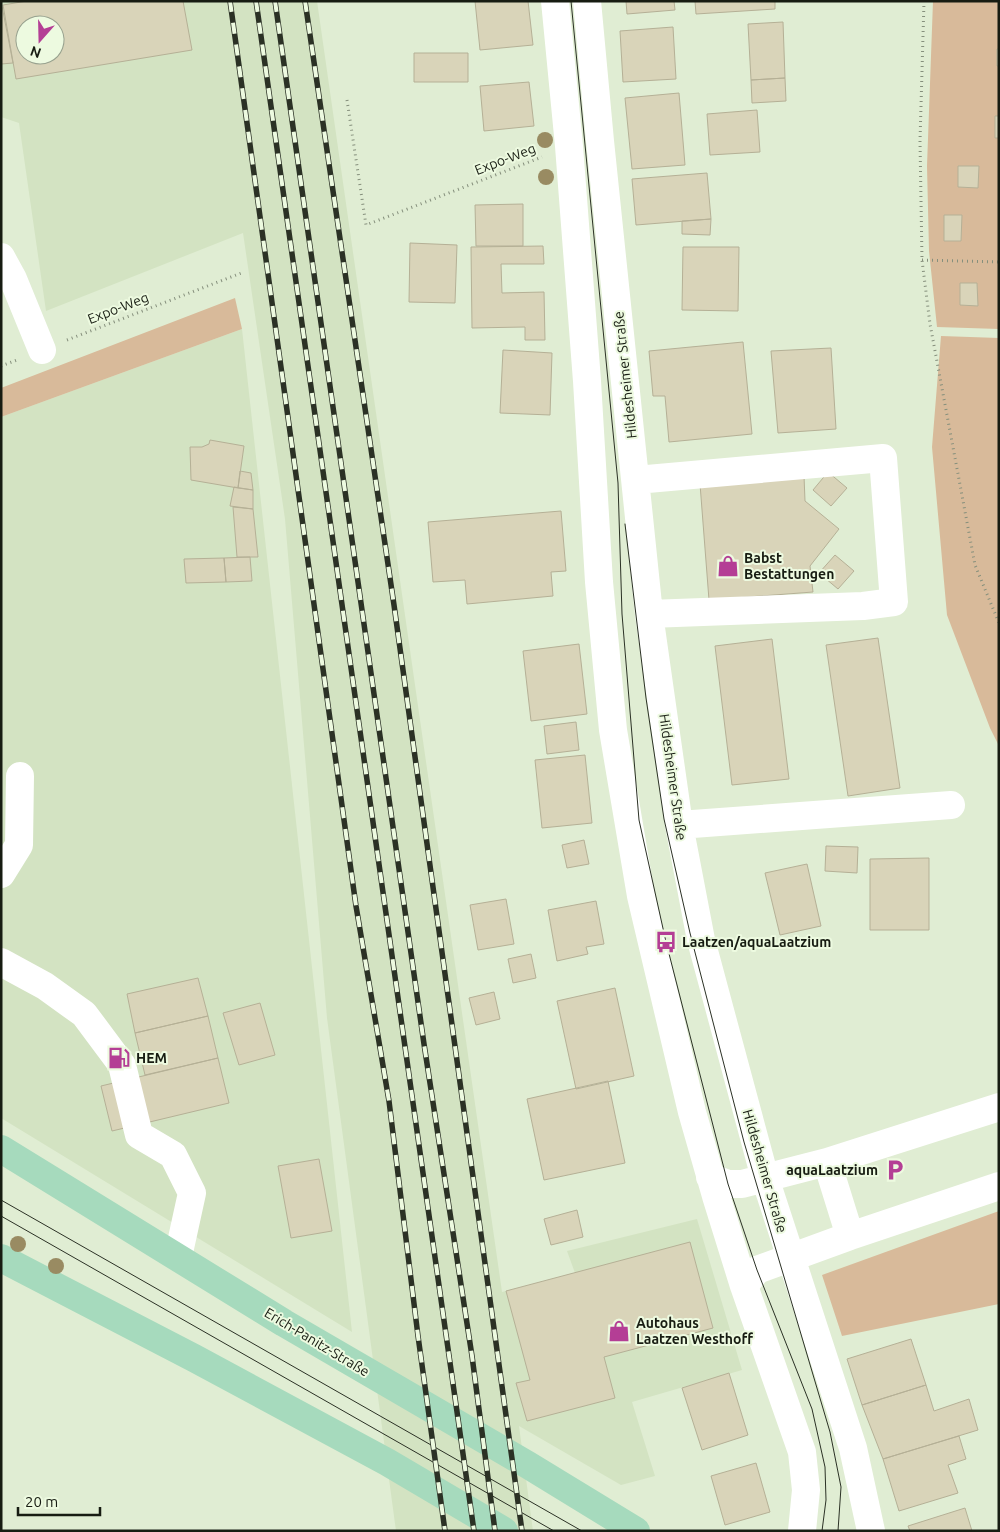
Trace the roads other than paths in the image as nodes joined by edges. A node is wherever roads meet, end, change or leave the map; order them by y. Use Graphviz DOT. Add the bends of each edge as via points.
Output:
graph roads {
  1 [pos="555,1"];
  2 [pos="587,1"];
  3 [pos="1,257"];
  4 [pos="42,350"];
  5 [pos="636,480"];
  6 [pos="650,614"];
  7 [pos="20,776"];
  8 [pos="951,806"];
  9 [pos="679,825"];
  10 [pos="1,874"];
  11 [pos="1,962"];
  12 [pos="999,1107"];
  13 [pos="1,1149"];
  14 [pos="827,1162"];
  15 [pos="710,1177"];
  16 [pos="765,1178"];
  17 [pos="999,1186"];
  18 [pos="850,1236"];
  19 [pos="178,1257"];
  20 [pos="1,1258"];
  21 [pos="790,1258"];
  22 [pos="744,1286"];
  23 [pos="504,1531"];
  24 [pos="636,1531"];
  25 [pos="802,1531"];
  26 [pos="871,1531"];
  1 -- 15 [label="street" via="569,146 599,582 614,730 641,896"];
  2 -- 5 [label="street, Hildesheimer Straße"];
  3 -- 4 [label="street"];
  5 -- 6 [label="street, Hildesheimer Straße"];
  5 -- 6 [label="street" via="882,458 894,602"];
  6 -- 9 [label="street, Hildesheimer Straße"];
  7 -- 10 [label="street" via="19,845"];
  8 -- 9 [label="street"];
  9 -- 16 [label="street, Hildesheimer Straße" via="702,940"];
  11 -- 19 [label="street" via="45,986 84,1014 122,1065 139,1135 172,1155 192,1193"];
  12 -- 14 [label="street"];
  13 -- 19 [label="main road, Erich-Panitz-Straße"];
  14 -- 16 [label="street"];
  14 -- 18 [label="street"];
  15 -- 16 [label="street" via="728,1184"];
  15 -- 22 [label="street"];
  16 -- 21 [label="street, Hildesheimer Straße"];
  17 -- 18 [label="street"];
  18 -- 21 [label="street"];
  19 -- 24 [label="main road, Erich-Panitz-Straße"];
  20 -- 23 [label="main road" via="378,1457"];
  21 -- 22 [label="street" via="757,1270"];
  21 -- 26 [label="street, Hildesheimer Straße" via="853,1448"];
  22 -- 25 [label="street" via="802,1452 806,1490"];
}
